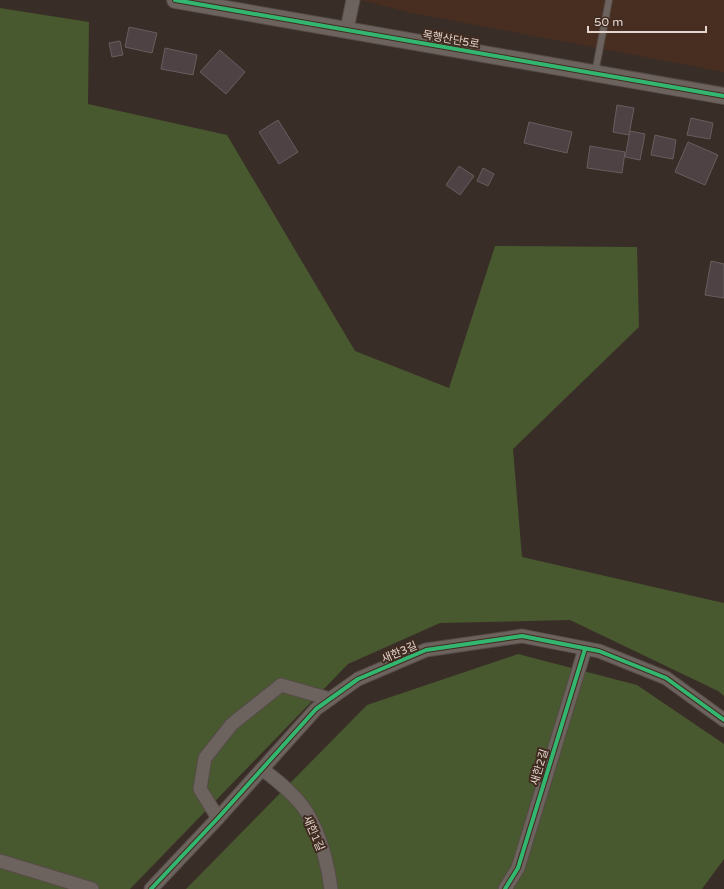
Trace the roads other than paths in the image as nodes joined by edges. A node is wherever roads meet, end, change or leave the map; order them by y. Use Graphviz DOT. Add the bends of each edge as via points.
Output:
graph roads {
  1 [pos="174,0"];
  2 [pos="353,0"];
  3 [pos="609,0"];
  4 [pos="347,29"];
  5 [pos="595,73"];
  6 [pos="724,96"];
  7 [pos="585,649"];
  8 [pos="330,699"];
  9 [pos="724,720"];
  10 [pos="262,769"];
  11 [pos="218,818"];
  12 [pos="0,861"];
  13 [pos="92,889"];
  14 [pos="151,889"];
  15 [pos="331,889"];
  16 [pos="505,889"];
  1 -- 4 [label="street, 목행산단5로"];
  2 -- 4 [label="street"];
  3 -- 5 [label="lane"];
  4 -- 5 [label="street, 목행산단5로"];
  5 -- 6 [label="street, 목행산단5로"];
  7 -- 8 [label="street, 새한3길" via="522,636 426,650 358,679"];
  7 -- 9 [label="street, 새한3길" via="599,651 666,678"];
  7 -- 16 [label="street, 새한2길" via="518,868"];
  8 -- 10 [label="street, 새한3길" via="316,709"];
  8 -- 11 [label="street" via="281,685 232,724 205,758 200,789"];
  10 -- 11 [label="street, 새한3길"];
  10 -- 15 [label="street, 새한1길" via="284,785 310,817 328,868"];
  11 -- 14 [label="street, 새한3길"];
  12 -- 13 [label="street"];
}
